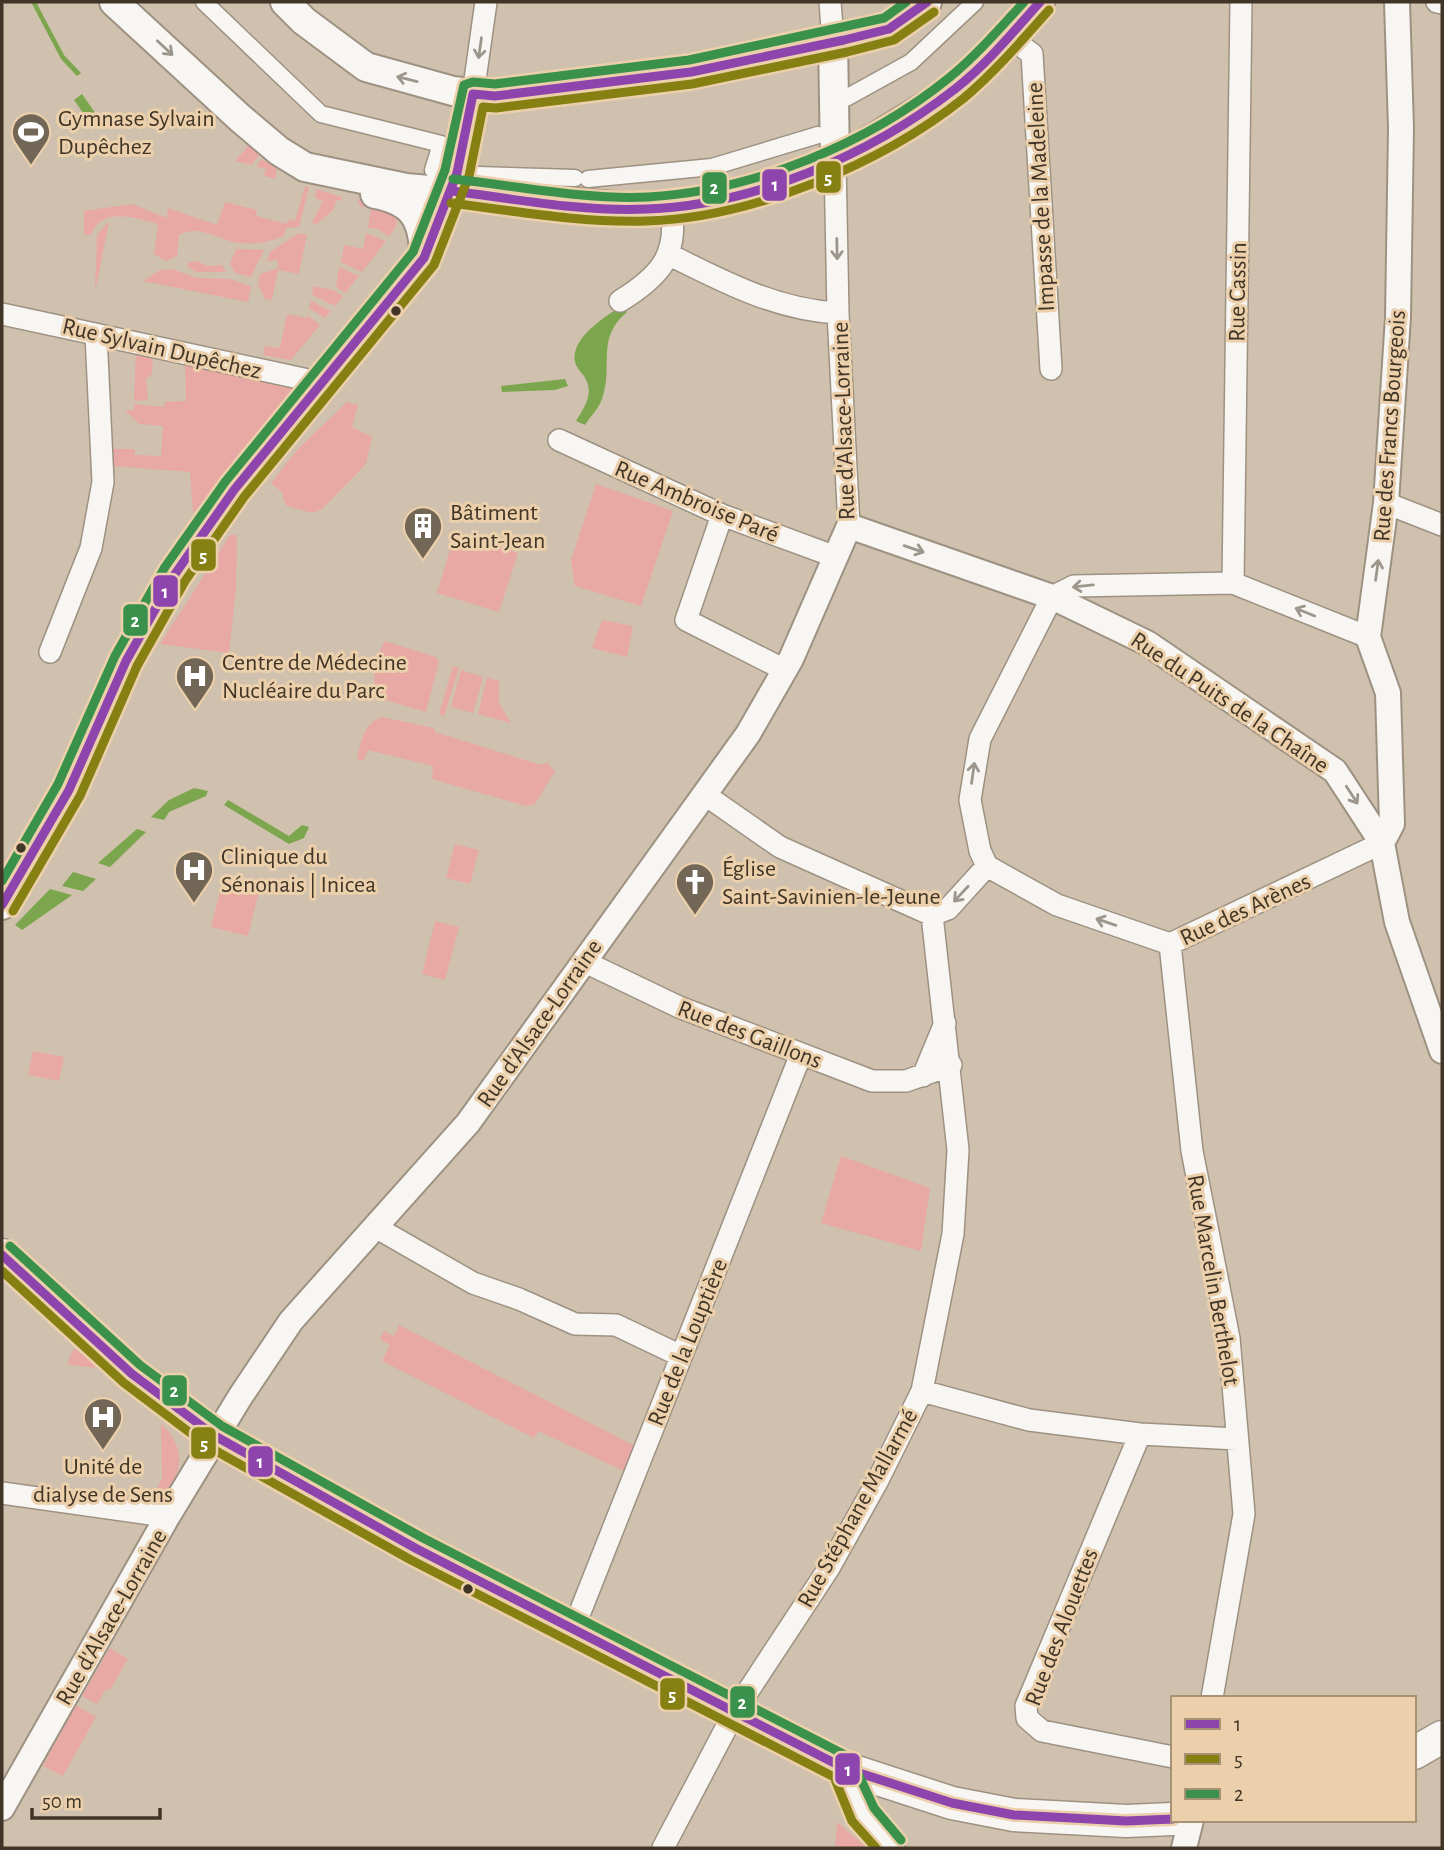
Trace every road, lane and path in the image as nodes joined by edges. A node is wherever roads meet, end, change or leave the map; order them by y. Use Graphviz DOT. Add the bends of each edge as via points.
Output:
graph roads {
  1 [pos="114,2"];
  2 [pos="204,2"];
  3 [pos="285,2"];
  4 [pos="486,2"];
  5 [pos="830,2"];
  6 [pos="927,2"];
  7 [pos="975,2"];
  8 [pos="1040,2"];
  9 [pos="1241,2"];
  10 [pos="1398,2"];
  11 [pos="1008,36"];
  12 [pos="833,40"];
  13 [pos="473,94"];
  14 [pos="846,98"];
  15 [pos="230,109"];
  16 [pos="818,135"];
  17 [pos="835,160"];
  18 [pos="483,178"];
  19 [pos="442,180"];
  20 [pos="671,207"];
  21 [pos="670,255"];
  22 [pos="424,258"];
  23 [pos="620,301"];
  24 [pos="838,313"];
  25 [pos="2,314"];
  26 [pos="96,335"];
  27 [pos="1051,369"];
  28 [pos="322,383"];
  29 [pos="559,440"];
  30 [pos="1386,503"];
  31 [pos="722,515"];
  32 [pos="1442,525"];
  33 [pos="849,526"];
  34 [pos="836,557"];
  35 [pos="1233,583"];
  36 [pos="1052,597"];
  37 [pos="1368,637"];
  38 [pos="50,652"];
  39 [pos="785,670"];
  40 [pos="704,794"];
  41 [pos="1382,843"];
  42 [pos="987,866"];
  43 [pos="2,905"];
  44 [pos="932,915"];
  45 [pos="1170,944"];
  46 [pos="583,961"];
  47 [pos="945,1022"];
  48 [pos="1441,1044"];
  49 [pos="801,1055"];
  50 [pos="951,1065"];
  51 [pos="923,1076"];
  52 [pos="377,1228"];
  53 [pos="2,1255"];
  54 [pos="681,1356"];
  55 [pos="922,1391"];
  56 [pos="1140,1434"];
  57 [pos="215,1436"];
  58 [pos="1237,1439"];
  59 [pos="2,1493"];
  60 [pos="166,1519"];
  61 [pos="573,1630"];
  62 [pos="1212,1696"];
  63 [pos="735,1711"];
  64 [pos="1442,1737"];
  65 [pos="1416,1752"];
  66 [pos="1171,1758"];
  67 [pos="845,1768"];
  68 [pos="2,1808"];
  69 [pos="1171,1819"];
  70 [pos="1190,1822"];
  71 [pos="663,1848"];
  72 [pos="892,1848"];
  73 [pos="1184,1848"];
  1 -- 15 [label="main road, one-way"];
  2 -- 19 [label="street" via="321,114 441,144"];
  13 -- 3 [label="main road, one-way" via="366,67"];
  4 -- 13 [label="street, one-way"];
  5 -- 12 [label="street"];
  6 -- 12 [label="main road" via="889,29"];
  7 -- 14 [label="street" via="911,62"];
  8 -- 11 [label="main road"];
  9 -- 35 [label="street, Rue Cassin"];
  10 -- 30 [label="street, Rue des Francs Bourgeois" via="1398,317"];
  11 -- 17 [label="main road" via="956,88"];
  11 -- 27 [label="street, Impasse de la Madeleine" via="1032,54"];
  12 -- 13 [label="main road" via="691,72 495,96"];
  12 -- 17 [label="main road"];
  13 -- 19 [label="main road"];
  15 -- 19 [label="main road" via="305,167 398,187"];
  15 -- 22 [label="main road" via="246,135 289,171 403,202 420,223"];
  16 -- 18 [label="street" via="712,167 582,178"];
  17 -- 20 [label="main road" via="785,179"];
  17 -- 24 [label="street, Rue d'Alsace-Lorraine, one-way"];
  19 -- 20 [label="main road" via="580,205"];
  19 -- 22 [label="main road"];
  20 -- 21 [label="street"];
  21 -- 23 [label="street" via="649,283"];
  21 -- 24 [label="street" via="789,308"];
  22 -- 28 [label="main road"];
  24 -- 33 [label="street, Rue d'Alsace-Lorraine"];
  25 -- 26 [label="street, Rue Sylvain Dupêchez"];
  26 -- 28 [label="street, Rue Sylvain Dupêchez"];
  26 -- 38 [label="street" via="103,482 91,548"];
  28 -- 43 [label="main road" via="234,490 175,574 126,661 68,790"];
  29 -- 31 [label="street, Rue Ambroise Paré"];
  30 -- 32 [label="street"];
  37 -- 30 [label="street, Rue des Francs Bourgeois, one-way"];
  31 -- 34 [label="street, Rue Ambroise Paré"];
  31 -- 39 [label="street" via="686,620"];
  33 -- 34 [label="street, Rue d'Alsace-Lorraine"];
  33 -- 36 [label="street, Rue du Puits de la Chaîne, one-way"];
  34 -- 39 [label="street, Rue d'Alsace-Lorraine"];
  35 -- 36 [label="street, one-way" via="1074,586"];
  37 -- 35 [label="street, one-way"];
  36 -- 41 [label="street, Rue du Puits de la Chaîne, one-way" via="1147,643 1335,771"];
  42 -- 36 [label="street, one-way" via="979,850 971,800 976,753 988,718"];
  37 -- 41 [label="street, Rue des Francs Bourgeois" via="1388,702 1392,824"];
  39 -- 40 [label="street, Rue d'Alsace-Lorraine" via="748,734"];
  40 -- 44 [label="street" via="780,847"];
  40 -- 46 [label="street, Rue d'Alsace-Lorraine"];
  41 -- 45 [label="street, Rue des Arènes"];
  41 -- 48 [label="street" via="1397,922"];
  42 -- 44 [label="street, one-way" via="948,909"];
  45 -- 42 [label="street, Rue des Arènes, one-way" via="1057,905"];
  44 -- 47 [label="street, Rue Stéphane Mallarmé"];
  45 -- 58 [label="street, Rue Marcelin Berthelot" via="1192,1151 1226,1323"];
  46 -- 49 [label="street, Rue des Gaillons" via="679,1007"];
  46 -- 52 [label="street, Rue d'Alsace-Lorraine" via="468,1123"];
  47 -- 50 [label="street, Rue Stéphane Mallarmé"];
  47 -- 51 [label="street"];
  49 -- 51 [label="street, Rue des Gaillons" via="873,1081"];
  49 -- 54 [label="street, Rue de la Louptière"];
  50 -- 51 [label="street, Rue des Gaillons"];
  50 -- 55 [label="street, Rue Stéphane Mallarmé" via="958,1150 953,1234"];
  52 -- 54 [label="street" via="473,1283 575,1324 616,1325"];
  52 -- 57 [label="street, Rue d'Alsace-Lorraine" via="291,1321"];
  53 -- 57 [label="main road" via="132,1374"];
  54 -- 61 [label="street, Rue de la Louptière"];
  55 -- 56 [label="street" via="1029,1420"];
  55 -- 63 [label="street, Rue Stéphane Mallarmé" via="829,1568"];
  56 -- 58 [label="street"];
  56 -- 66 [label="street, Rue des Alouettes" via="1026,1706 1027,1717 1042,1731"];
  57 -- 60 [label="street, Rue d'Alsace-Lorraine"];
  57 -- 61 [label="main road"];
  58 -- 62 [label="street, Rue Marcelin Berthelot" via="1243,1524"];
  59 -- 60 [label="street"];
  60 -- 68 [label="street, Rue d'Alsace-Lorraine"];
  61 -- 63 [label="main road"];
  63 -- 67 [label="main road"];
  63 -- 71 [label="street, Rue Stéphane Mallarmé"];
  64 -- 65 [label="main road"];
  67 -- 69 [label="main road" via="952,1803 1014,1815"];
  67 -- 72 [label="street" via="863,1815"];
  70 -- 73 [label="street"];
}
